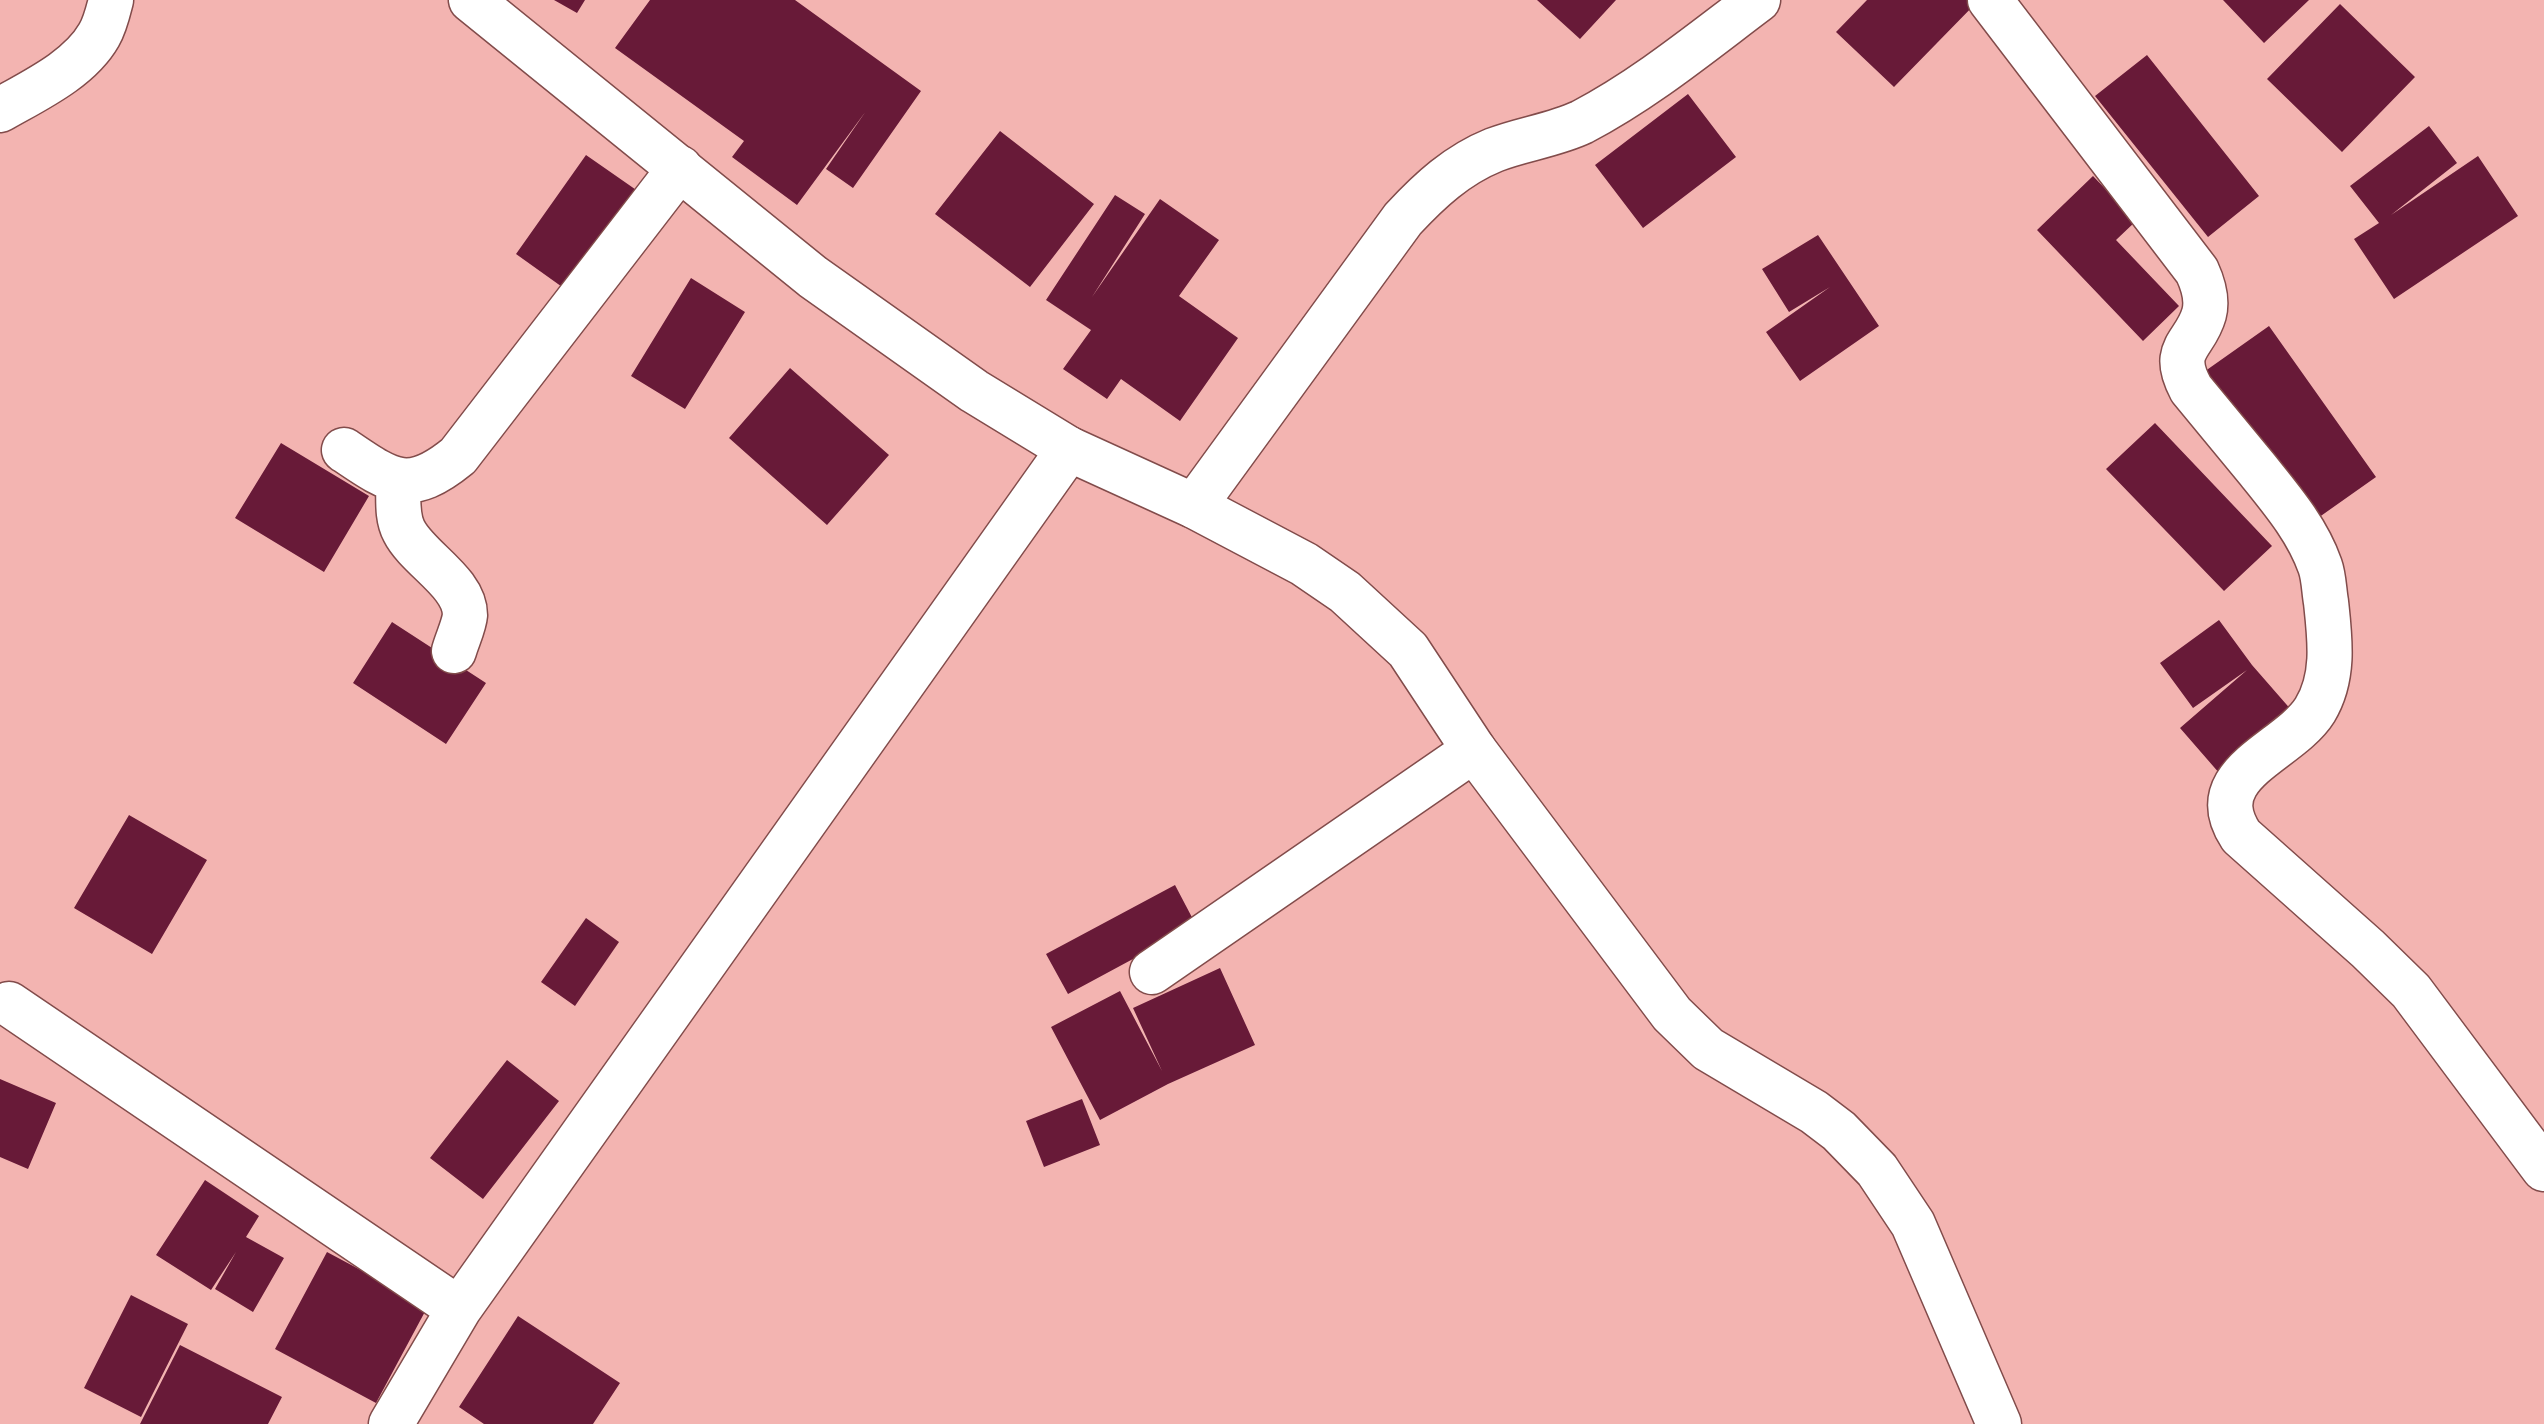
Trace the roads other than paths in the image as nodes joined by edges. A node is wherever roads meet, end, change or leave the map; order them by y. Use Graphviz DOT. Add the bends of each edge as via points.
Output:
graph roads {
  1 [pos="111,0"];
  2 [pos="471,0"];
  3 [pos="1758,0"];
  4 [pos="1990,0"];
  5 [pos="0,68"];
  6 [pos="45,84"];
  7 [pos="0,110"];
  8 [pos="680,168"];
  9 [pos="1069,449"];
  10 [pos="344,450"];
  11 [pos="398,481"];
  12 [pos="1194,506"];
  13 [pos="454,651"];
  14 [pos="1474,750"];
  15 [pos="1152,972"];
  16 [pos="9,1004"];
  17 [pos="2544,1169"];
  18 [pos="459,1309"];
  19 [pos="391,1424"];
  20 [pos="1999,1424"];
  1 -- 6 [label="street" via="90,49"];
  2 -- 8 [label="street"];
  3 -- 12 [label="street" via="1633,91 1579,123 1494,150 1457,168 1428,191 1394,230"];
  4 -- 17 [label="street" via="2197,271 2204,286 2205,313 2186,345 2184,376 2297,520 2322,570 2331,646 2323,695 2298,729 2238,779 2230,794 2232,822 2241,836 2411,991"];
  5 -- 6 [label="street"];
  6 -- 7 [label="street"];
  8 -- 9 [label="street" via="813,277 974,391"];
  8 -- 11 [label="street" via="458,456 420,480"];
  9 -- 12 [label="street"];
  9 -- 18 [label="street"];
  10 -- 11 [label="street"];
  11 -- 13 [label="street" via="403,529 457,589 462,602 465,616"];
  12 -- 14 [label="street" via="1304,564 1371,614 1408,650"];
  14 -- 15 [label="street"];
  14 -- 20 [label="street" via="1672,1014 1708,1049 1839,1131 1877,1170 1913,1224"];
  16 -- 18 [label="street"];
  18 -- 19 [label="street"];
}
